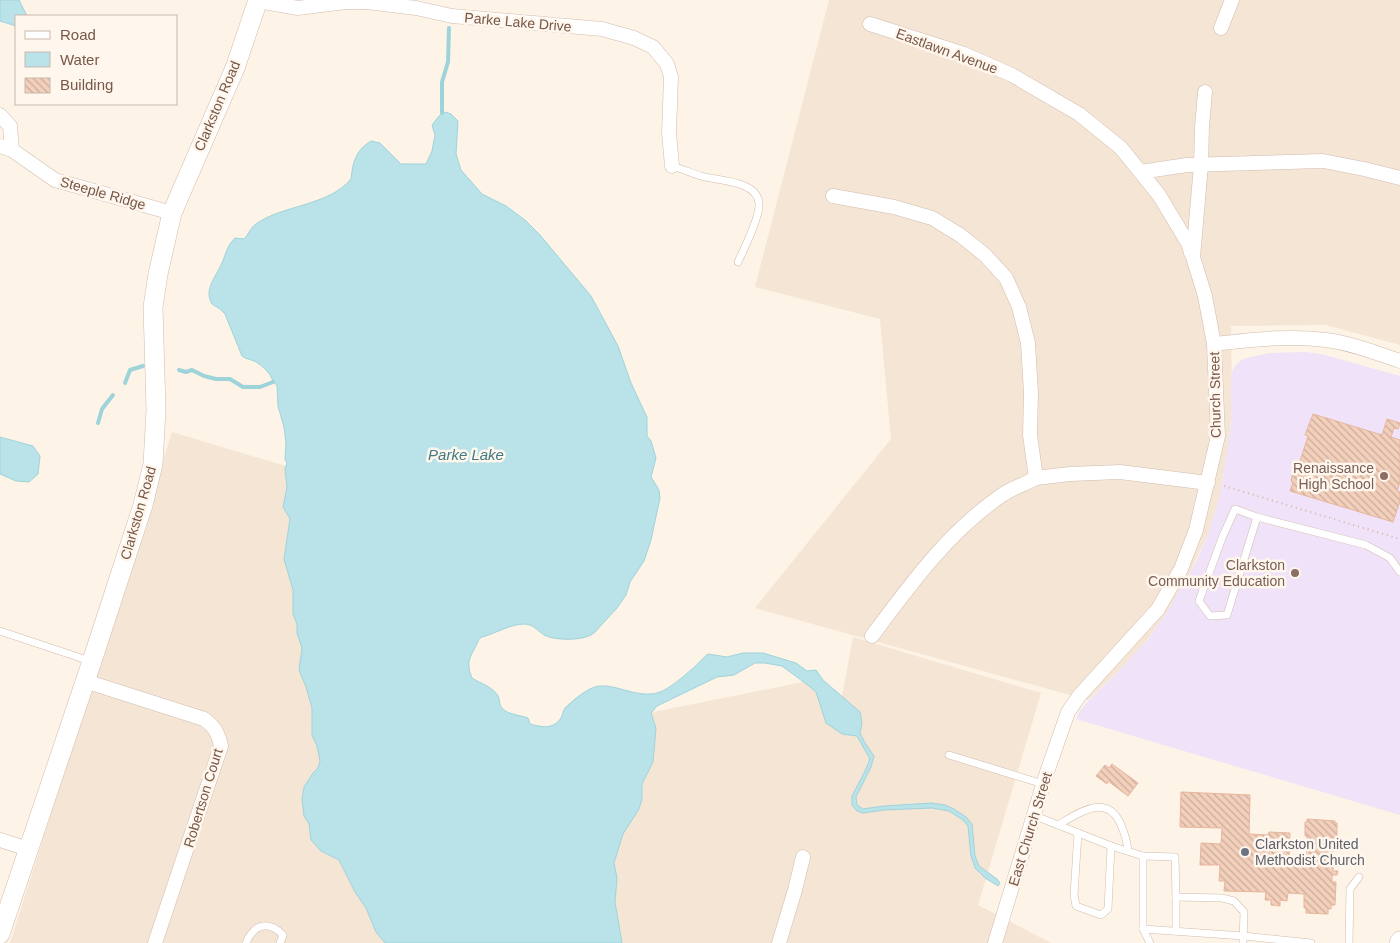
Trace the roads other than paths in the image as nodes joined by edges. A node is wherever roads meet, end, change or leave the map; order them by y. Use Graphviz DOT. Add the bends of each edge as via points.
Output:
graph roads {
  1 [pos="1232,0"];
  2 [pos="258,1"];
  3 [pos="870,24"];
  4 [pos="1221,28"];
  5 [pos="1205,92"];
  6 [pos="0,115"];
  7 [pos="6,148"];
  8 [pos="1201,165"];
  9 [pos="672,166"];
  10 [pos="1140,172"];
  11 [pos="1400,178"];
  12 [pos="833,196"];
  13 [pos="172,213"];
  14 [pos="1193,257"];
  15 [pos="738,262"];
  16 [pos="1214,344"];
  17 [pos="1400,361"];
  18 [pos="1036,478"];
  19 [pos="1208,483"];
  20 [pos="1257,517"];
  21 [pos="1400,570"];
  22 [pos="0,631"];
  23 [pos="872,636"];
  24 [pos="92,661"];
  25 [pos="85,681"];
  26 [pos="1067,716"];
  27 [pos="949,755"];
  28 [pos="1043,784"];
  29 [pos="1033,816"];
  30 [pos="1058,825"];
  31 [pos="1078,833"];
  32 [pos="0,840"];
  33 [pos="1111,846"];
  34 [pos="28,849"];
  35 [pos="1128,851"];
  36 [pos="1142,856"];
  37 [pos="803,857"];
  38 [pos="1360,877"];
  39 [pos="1176,897"];
  40 [pos="1143,929"];
  41 [pos="1176,931"];
  42 [pos="0,934"];
  43 [pos="1244,939"];
  44 [pos="155,943"];
  45 [pos="246,943"];
  46 [pos="280,943"];
  47 [pos="779,943"];
  48 [pos="995,943"];
  49 [pos="1150,943"];
  50 [pos="1310,943"];
  51 [pos="1349,943"];
  1 -- 4 [label="street"];
  2 -- 9 [label="street, Parke Lake Drive" via="298,8 367,2 452,16 602,29 634,38 653,47 667,64 671,77 669,133"];
  2 -- 13 [label="street, Clarkston Road" via="235,68"];
  3 -- 10 [label="street, Eastlawn Avenue" via="964,54 1012,75 1079,114 1121,148"];
  5 -- 8 [label="street, Church Street"];
  6 -- 7 [label="street, Steeple Ridge" via="10,126"];
  7 -- 13 [label="street, Steeple Ridge" via="55,180"];
  8 -- 10 [label="street"];
  8 -- 11 [label="street" via="1323,161"];
  8 -- 14 [label="street, Church Street"];
  9 -- 15 [label="lane" via="745,186 760,202 759,213"];
  10 -- 14 [label="street, Eastlawn Avenue" via="1159,195"];
  12 -- 18 [label="street" via="932,218 960,235 1006,278 1019,306 1028,343 1030,435"];
  13 -- 24 [label="street, Clarkston Road" via="153,307 156,410 153,464 143,505"];
  14 -- 16 [label="street, Church Street" via="1205,296"];
  16 -- 17 [label="street" via="1291,337 1327,340"];
  16 -- 19 [label="street, Church Street" via="1218,436"];
  18 -- 19 [label="street" via="1120,472"];
  18 -- 23 [label="street" via="1002,495 960,529 921,570"];
  19 -- 26 [label="street, Church Street" via="1196,530 1181,569 1158,609 1079,696"];
  20 -- 20 [label="lane" via="1235,510 1199,601 1210,616 1227,616"];
  20 -- 21 [label="lane" via="1366,545 1390,558"];
  22 -- 24 [label="lane"];
  24 -- 25 [label="street, Clarkston Road"];
  25 -- 34 [label="street, Clarkston Road"];
  25 -- 44 [label="street, Robertson Court" via="204,719 218,733 221,746"];
  26 -- 28 [label="street, East Church Street"];
  27 -- 28 [label="lane"];
  28 -- 29 [label="street, East Church Street"];
  29 -- 30 [label="lane"];
  29 -- 48 [label="street, East Church Street"];
  30 -- 31 [label="lane"];
  30 -- 35 [label="lane" via="1080,812 1104,806 1118,816"];
  31 -- 33 [label="lane"];
  31 -- 33 [label="lane" via="1076,906 1100,915 1108,909"];
  32 -- 34 [label="street"];
  33 -- 35 [label="lane"];
  34 -- 42 [label="street, Clarkston Road"];
  35 -- 36 [label="lane"];
  36 -- 39 [label="lane" via="1176,857"];
  36 -- 40 [label="lane"];
  37 -- 47 [label="street"];
  38 -- 51 [label="lane" via="1350,889"];
  39 -- 41 [label="lane"];
  39 -- 43 [label="lane" via="1234,901 1244,912"];
  40 -- 41 [label="lane"];
  40 -- 49 [label="lane"];
  41 -- 43 [label="lane"];
  43 -- 50 [label="lane"];
  45 -- 46 [label="lane" via="258,927 268,926 283,935"];
}
